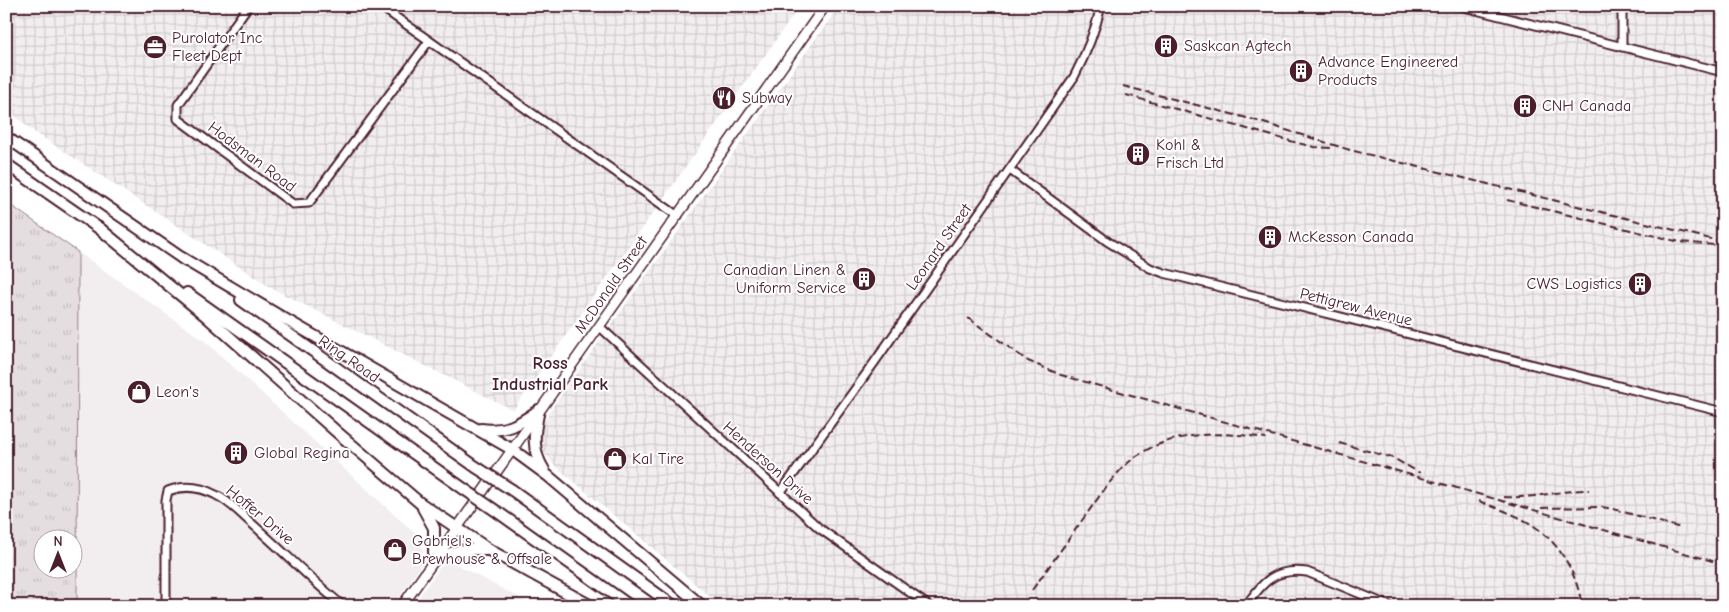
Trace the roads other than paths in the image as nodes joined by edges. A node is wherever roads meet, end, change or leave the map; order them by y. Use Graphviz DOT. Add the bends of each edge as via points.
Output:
graph roads {
  1 [pos="248,6"];
  2 [pos="380,6"];
  3 [pos="825,6"];
  4 [pos="1101,6"];
  5 [pos="1460,6"];
  6 [pos="1622,6"];
  7 [pos="429,41"];
  8 [pos="1622,47"];
  9 [pos="1723,72"];
  10 [pos="6,137"];
  11 [pos="6,164"];
  12 [pos="1010,170"];
  13 [pos="678,216"];
  14 [pos="99,228"];
  15 [pos="182,258"];
  16 [pos="600,327"];
  17 [pos="539,410"];
  18 [pos="1723,412"];
  19 [pos="477,428"];
  20 [pos="512,450"];
  21 [pos="547,475"];
  22 [pos="780,492"];
  23 [pos="420,503"];
  24 [pos="456,528"];
  25 [pos="491,551"];
  26 [pos="434,559"];
  27 [pos="166,606"];
  28 [pos="343,606"];
  29 [pos="402,606"];
  30 [pos="591,606"];
  31 [pos="630,606"];
  32 [pos="674,606"];
  33 [pos="702,606"];
  34 [pos="929,606"];
  35 [pos="1246,606"];
  36 [pos="1390,606"];
  1 -- 7 [label="street, Hodsman Road" via="178,105 178,119 293,204 309,202"];
  2 -- 7 [label="street"];
  3 -- 13 [label="main road, McDonald Street"];
  4 -- 12 [label="street, Leonard Street" via="1095,31 1074,77"];
  5 -- 8 [label="street"];
  6 -- 8 [label="street"];
  7 -- 13 [label="street"];
  8 -- 9 [label="street"];
  10 -- 15 [label="highway, Ring Road"];
  11 -- 14 [label="highway"];
  12 -- 18 [label="street, Pettigrew Avenue" via="1107,241 1150,268"];
  12 -- 22 [label="street, Leonard Street"];
  13 -- 16 [label="main road, McDonald Street"];
  14 -- 23 [label="highway" via="206,316"];
  14 -- 31 [label="highway, bridge"];
  15 -- 19 [label="highway"];
  15 -- 32 [label="highway, Ring Road, bridge"];
  16 -- 17 [label="main road, McDonald Street"];
  16 -- 22 [label="street, Henderson Drive"];
  17 -- 19 [label="highway" via="507,429"];
  17 -- 20 [label="main road, McDonald Street"];
  17 -- 21 [label="highway" via="534,431 535,452"];
  19 -- 20 [label="highway"];
  20 -- 21 [label="highway"];
  20 -- 24 [label="main road, McDonald Street"];
  21 -- 33 [label="highway"];
  22 -- 34 [label="street, Henderson Drive" via="820,528"];
  23 -- 24 [label="highway"];
  23 -- 26 [label="highway" via="434,528"];
  24 -- 25 [label="highway"];
  24 -- 26 [label="main road, McDonald Street"];
  25 -- 26 [label="highway" via="474,548"];
  25 -- 30 [label="highway"];
  26 -- 29 [label="main road, McDonald Street"];
  27 -- 28 [label="street, Hoffer Drive" via="166,500 168,491 180,487 204,490 224,500"];
  35 -- 36 [label="street" via="1261,585 1293,571 1307,572"];
}
